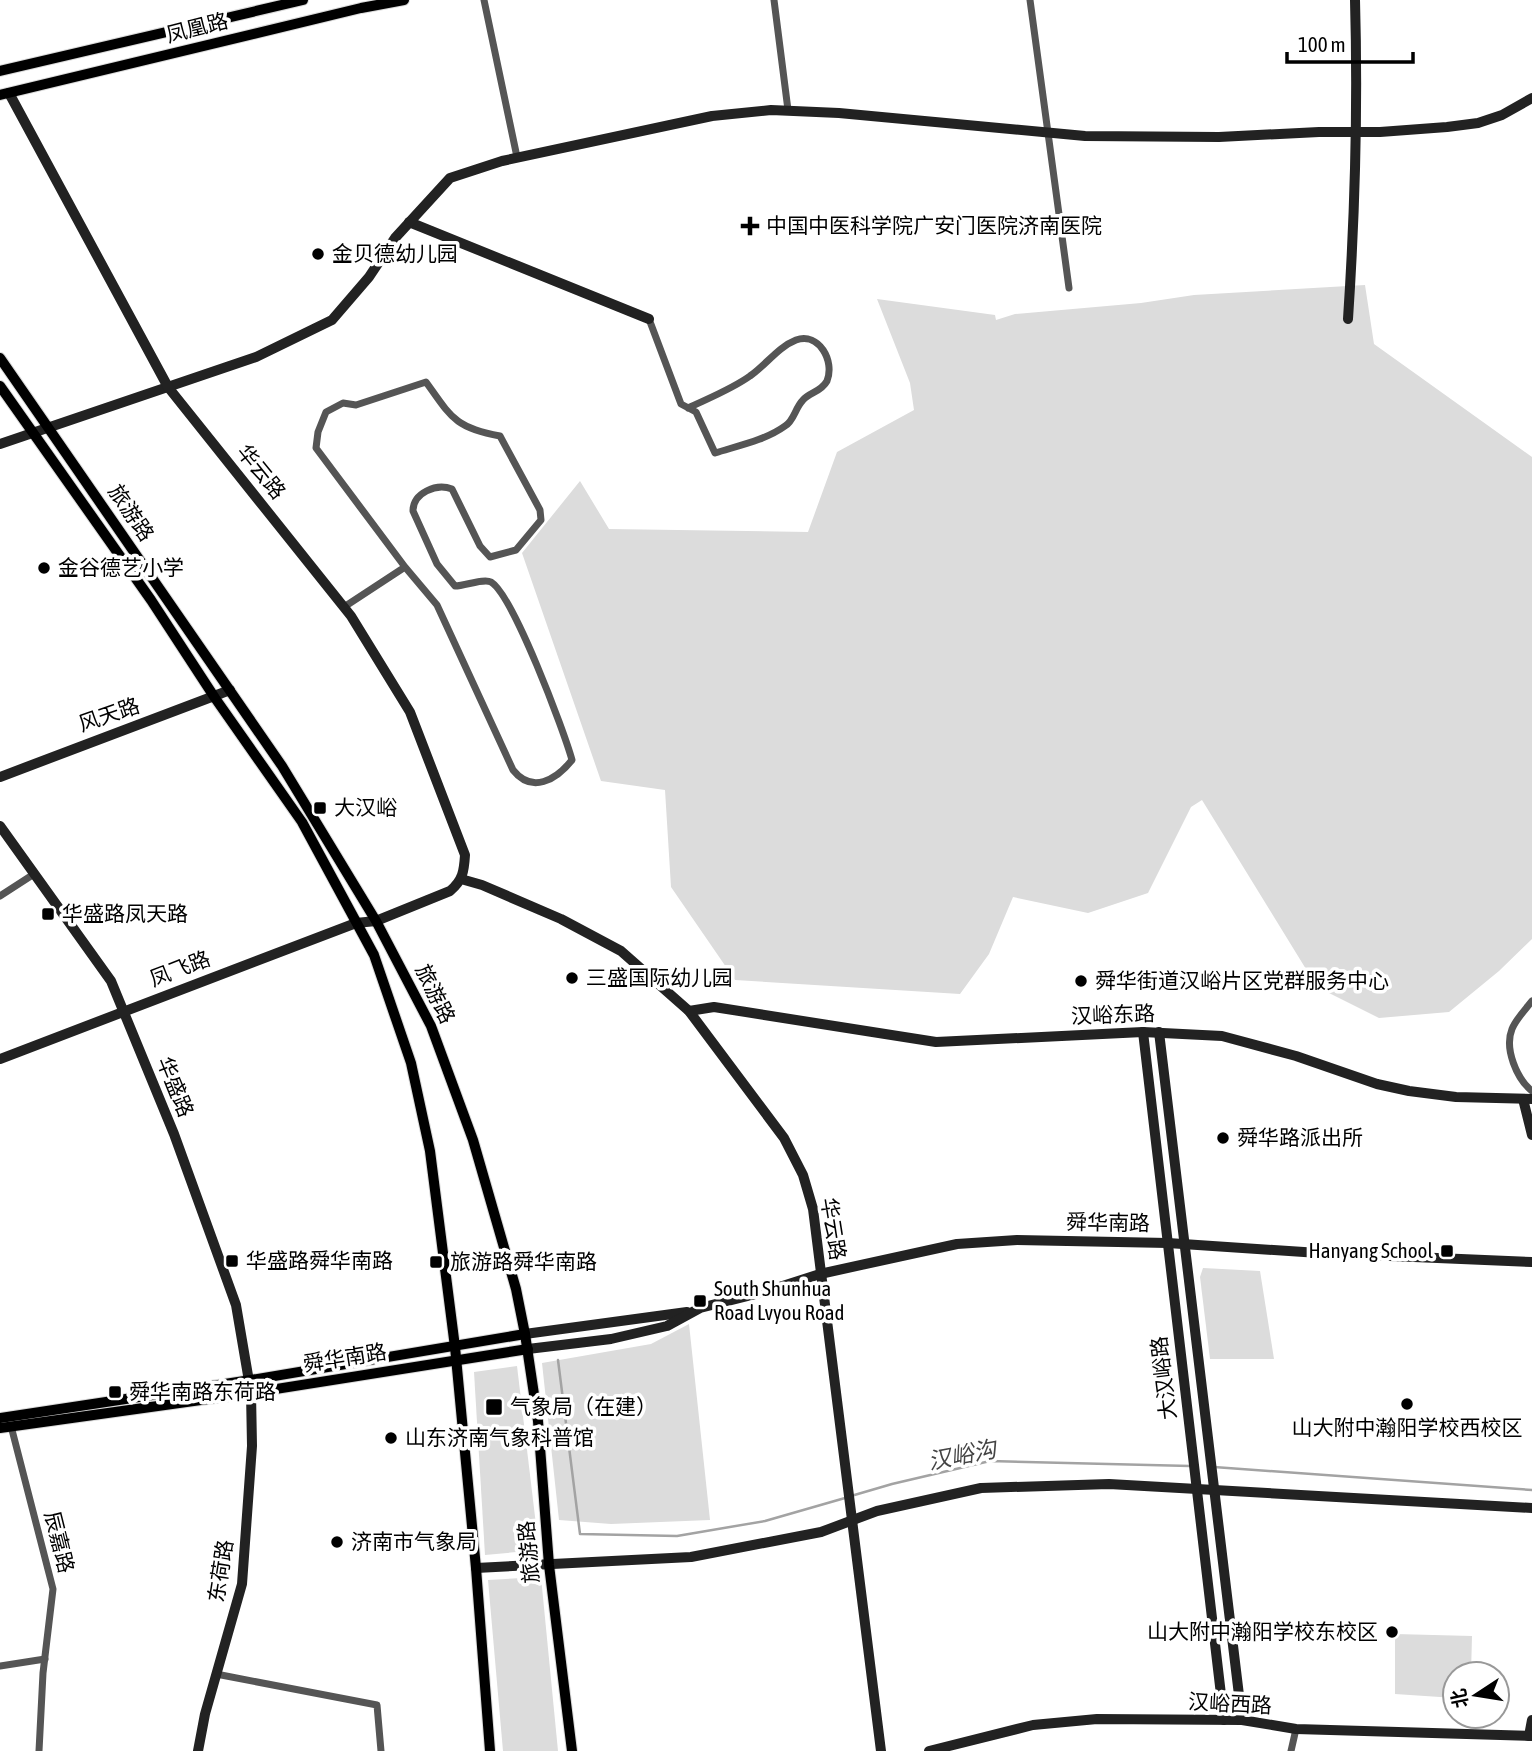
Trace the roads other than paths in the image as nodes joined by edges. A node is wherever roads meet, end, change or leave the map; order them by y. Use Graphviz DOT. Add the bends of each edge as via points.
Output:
graph roads {
  1 [pos="303,0"];
  2 [pos="404,0"];
  3 [pos="484,0"];
  4 [pos="774,0"];
  5 [pos="1030,0"];
  6 [pos="1355,0"];
  7 [pos="0,71"];
  8 [pos="4,94"];
  9 [pos="1532,98"];
  10 [pos="788,110"];
  11 [pos="1355,131"];
  12 [pos="1047,134"];
  13 [pos="517,157"];
  14 [pos="409,222"];
  15 [pos="1069,288"];
  16 [pos="649,319"];
  17 [pos="1348,319"];
  18 [pos="0,358"];
  19 [pos="0,386"];
  20 [pos="168,387"];
  21 [pos="688,408"];
  22 [pos="50,428"];
  23 [pos="33,435"];
  24 [pos="0,444"];
  25 [pos="405,567"];
  26 [pos="344,607"];
  27 [pos="230,690"];
  28 [pos="215,698"];
  29 [pos="0,776"];
  30 [pos="0,826"];
  31 [pos="34,874"];
  32 [pos="461,879"];
  33 [pos="0,896"];
  34 [pos="376,920"];
  35 [pos="356,923"];
  36 [pos="1532,1001"];
  37 [pos="123,1011"];
  38 [pos="689,1011"];
  39 [pos="1143,1032"];
  40 [pos="1159,1032"];
  41 [pos="0,1059"];
  42 [pos="1532,1091"];
  43 [pos="1527,1099"];
  44 [pos="1532,1135"];
  45 [pos="1168,1244"];
  46 [pos="1185,1246"];
  47 [pos="1532,1262"];
  48 [pos="820,1274"];
  49 [pos="691,1312"];
  50 [pos="525,1335"];
  51 [pos="455,1347"];
  52 [pos="528,1349"];
  53 [pos="456,1360"];
  54 [pos="251,1380"];
  55 [pos="251,1393"];
  56 [pos="0,1418"];
  57 [pos="6,1427"];
  58 [pos="1197,1490"];
  59 [pos="1216,1492"];
  60 [pos="1532,1508"];
  61 [pos="853,1520"];
  62 [pos="549,1565"];
  63 [pos="476,1568"];
  64 [pos="45,1658"];
  65 [pos="0,1666"];
  66 [pos="216,1674"];
  67 [pos="1224,1720"];
  68 [pos="1242,1720"];
  69 [pos="1532,1720"];
  70 [pos="1296,1729"];
  71 [pos="1530,1736"];
  72 [pos="39,1751"];
  73 [pos="198,1751"];
  74 [pos="381,1751"];
  75 [pos="490,1751"];
  76 [pos="572,1751"];
  77 [pos="881,1751"];
  78 [pos="929,1751"];
  79 [pos="1291,1751"];
  1 -- 7 [label="main road, 凤凰路"];
  2 -- 8 [label="main road, 凤凰路"];
  3 -- 13 [label="street"];
  4 -- 10 [label="street"];
  5 -- 12 [label="street"];
  6 -- 11 [label="street"];
  8 -- 20 [label="street, 华云路"];
  9 -- 11 [label="street" via="1478,123"];
  10 -- 12 [label="street"];
  10 -- 13 [label="street" via="712,116"];
  11 -- 12 [label="street" via="1219,137"];
  11 -- 17 [label="street"];
  12 -- 15 [label="street"];
  13 -- 14 [label="street" via="450,178"];
  14 -- 16 [label="street"];
  14 -- 20 [label="street" via="332,320 256,357"];
  16 -- 21 [label="street" via="681,404"];
  18 -- 22 [label="main road, 旅游路"];
  19 -- 23 [label="main road, 旅游路"];
  20 -- 22 [label="street"];
  20 -- 26 [label="street, 华云路"];
  21 -- 21 [label="street" via="696,412 715,453 776,431 788,425 803,399 820,391 828,379 821,345 812,338 798,339 748,378"];
  22 -- 23 [label="street"];
  22 -- 27 [label="main road, 旅游路"];
  23 -- 24 [label="street"];
  23 -- 28 [label="main road, 旅游路"];
  25 -- 25 [label="street" via="437,605 513,769 531,783 562,772 572,760 562,726 507,601 492,583 483,580 455,586 437,564 413,504 419,495 443,486 452,489 490,557 516,550 541,520 540,510 500,436 454,421 426,382 356,405 343,403 326,412 316,448"];
  25 -- 26 [label="street"];
  26 -- 32 [label="street, 华云路" via="410,712 465,855"];
  27 -- 28 [label="street, 风天路"];
  27 -- 34 [label="main road, 旅游路"];
  28 -- 29 [label="street, 风天路"];
  28 -- 35 [label="main road, 旅游路" via="303,822"];
  30 -- 31 [label="street, 华盛路"];
  31 -- 33 [label="street"];
  31 -- 37 [label="street, 华盛路" via="111,981"];
  32 -- 34 [label="street" via="450,891"];
  32 -- 38 [label="street, 华云路" via="561,919 621,951"];
  34 -- 35 [label="street, 凤飞路"];
  34 -- 50 [label="main road, 旅游路" via="431,1027 473,1140"];
  35 -- 37 [label="street, 凤飞路"];
  35 -- 51 [label="main road, 旅游路" via="374,955 411,1063 430,1151"];
  36 -- 42 [label="street" via="1510,1032 1516,1073"];
  37 -- 41 [label="street, 凤飞路"];
  37 -- 54 [label="street, 华盛路" via="209,1225 236,1305"];
  38 -- 39 [label="street, 汉峪东路" via="714,1007 936,1042"];
  38 -- 48 [label="street, 华云路" via="784,1138 803,1175 813,1209"];
  39 -- 40 [label="street, 汉峪东路"];
  39 -- 45 [label="street, 大汉峪路"];
  40 -- 43 [label="street, 汉峪东路" via="1254,1043 1409,1091"];
  40 -- 46 [label="street, 大汉峪路"];
  43 -- 44 [label="street"];
  45 -- 46 [label="street, 舜华南路"];
  45 -- 48 [label="street, 舜华南路" via="1017,1240 957,1244"];
  45 -- 58 [label="street, 大汉峪路"];
  46 -- 47 [label="street, 舜华南路"];
  46 -- 59 [label="street, 大汉峪路"];
  48 -- 49 [label="street, 舜华南路"];
  48 -- 61 [label="street, 华云路"];
  49 -- 50 [label="street, 舜华南路"];
  49 -- 52 [label="street, 舜华南路" via="667,1326 611,1339"];
  50 -- 51 [label="main road, 舜华南路"];
  50 -- 52 [label="main road, 旅游路"];
  51 -- 53 [label="main road, 旅游路"];
  51 -- 54 [label="main road, 舜华南路"];
  52 -- 53 [label="main road, 舜华南路"];
  52 -- 62 [label="main road, 旅游路"];
  53 -- 55 [label="main road, 舜华南路"];
  53 -- 63 [label="main road, 旅游路"];
  54 -- 55 [label="street, 华盛路"];
  54 -- 56 [label="main road, 舜华南路"];
  55 -- 57 [label="main road, 舜华南路"];
  55 -- 66 [label="street, 东荷路" via="242,1584"];
  57 -- 64 [label="street, 辰嘉路" via="52,1589"];
  58 -- 59 [label="street"];
  58 -- 61 [label="street" via="1109,1484 981,1488"];
  58 -- 67 [label="street, 大汉峪路"];
  59 -- 60 [label="street"];
  59 -- 68 [label="street, 大汉峪路"];
  61 -- 62 [label="street" via="821,1532 691,1557"];
  61 -- 77 [label="street, 华云路"];
  62 -- 63 [label="street"];
  62 -- 76 [label="main road, 旅游路"];
  63 -- 75 [label="main road, 旅游路"];
  64 -- 65 [label="street"];
  64 -- 72 [label="street, 辰嘉路"];
  66 -- 73 [label="street, 东荷路"];
  66 -- 74 [label="street" via="377,1705"];
  67 -- 68 [label="street, 汉峪西路"];
  67 -- 78 [label="street, 汉峪西路" via="1061,1721"];
  68 -- 70 [label="street, 汉峪西路"];
  69 -- 71 [label="street"];
  70 -- 71 [label="street, 汉峪西路"];
  70 -- 79 [label="street"];
}
